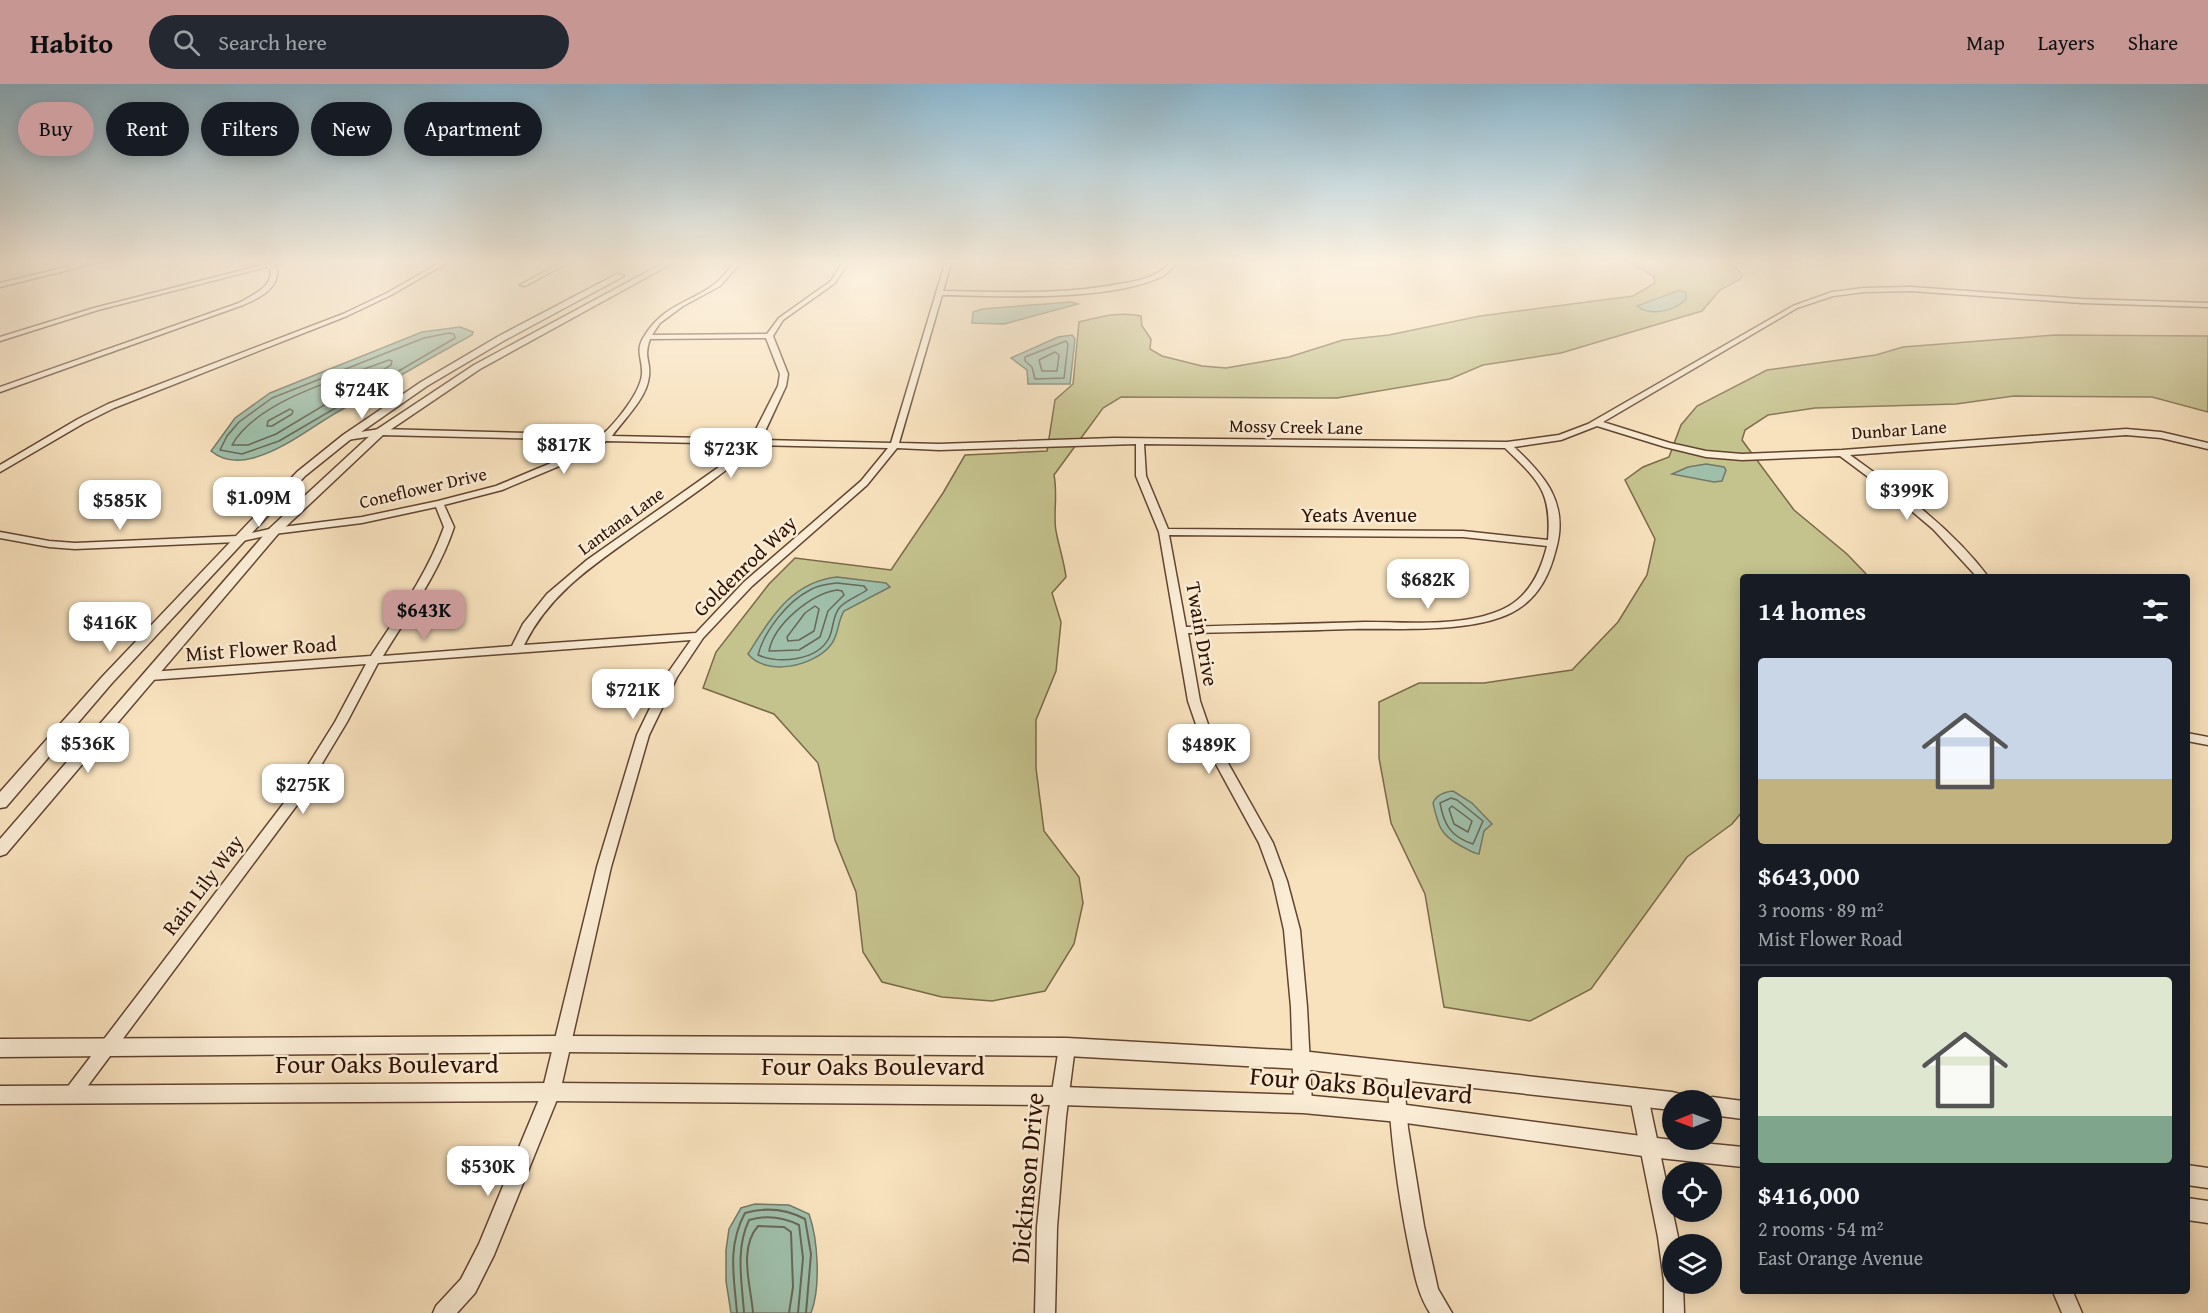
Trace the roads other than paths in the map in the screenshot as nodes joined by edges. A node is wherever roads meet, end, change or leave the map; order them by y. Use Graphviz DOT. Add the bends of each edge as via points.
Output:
graph roads {
  1 [pos="69,317"];
  2 [pos="204,317"];
  3 [pos="339,317"];
  4 [pos="541,317"];
  5 [pos="568,317"];
  6 [pos="665,317"];
  7 [pos="783,317"];
  8 [pos="932,317"];
  9 [pos="1776,317"];
  10 [pos="769,336"];
  11 [pos="647,337"];
  12 [pos="0,339"];
  13 [pos="0,390"];
  14 [pos="1596,423"];
  15 [pos="380,432"];
  16 [pos="347,437"];
  17 [pos="603,439"];
  18 [pos="1140,441"];
  19 [pos="753,443"];
  20 [pos="894,446"];
  21 [pos="1507,446"];
  22 [pos="2208,446"];
  23 [pos="1842,453"];
  24 [pos="0,469"];
  25 [pos="440,504"];
  26 [pos="274,531"];
  27 [pos="1164,532"];
  28 [pos="0,535"];
  29 [pos="238,539"];
  30 [pos="1553,544"];
  31 [pos="261,547"];
  32 [pos="1981,574"];
  33 [pos="1182,630"];
  34 [pos="699,636"];
  35 [pos="516,650"];
  36 [pos="375,660"];
  37 [pos="150,676"];
  38 [pos="2190,738"];
  39 [pos="2208,741"];
  40 [pos="0,804"];
  41 [pos="0,850"];
  42 [pos="564,1044"];
  43 [pos="1067,1047"];
  44 [pos="0,1048"];
  45 [pos="107,1048"];
  46 [pos="1301,1060"];
  47 [pos="1395,1070"];
  48 [pos="550,1092"];
  49 [pos="72,1094"];
  50 [pos="0,1095"];
  51 [pos="1061,1096"];
  52 [pos="1640,1097"];
  53 [pos="1662,1100"];
  54 [pos="1303,1104"];
  55 [pos="1722,1107"];
  56 [pos="1740,1110"];
  57 [pos="1399,1113"];
  58 [pos="1650,1147"];
  59 [pos="1740,1156"];
  60 [pos="2190,1175"];
  61 [pos="2208,1178"];
  62 [pos="2190,1209"];
  63 [pos="2208,1212"];
  64 [pos="1667,1234"];
  65 [pos="1673,1294"];
  66 [pos="2064,1294"];
  67 [pos="443,1313"];
  68 [pos="1046,1313"];
  69 [pos="1442,1313"];
  70 [pos="1674,1313"];
  71 [pos="2072,1313"];
  1 -- 12 [label="street"];
  2 -- 13 [label="street"];
  3 -- 24 [label="street" via="104,410"];
  4 -- 16 [label="street" via="424,384"];
  5 -- 15 [label="street" via="477,367"];
  6 -- 11 [label="street"];
  7 -- 10 [label="street"];
  8 -- 20 [label="street, Goldenrod Way"];
  9 -- 14 [label="street, Mossy Creek Lane"];
  10 -- 11 [label="street"];
  10 -- 19 [label="street, Lantana Lane" via="784,374"];
  11 -- 17 [label="street, Coneflower Drive" via="642,351 646,374 642,390"];
  14 -- 21 [label="street, Mossy Creek Lane" via="1561,436"];
  14 -- 23 [label="street, Dunbar Lane" via="1706,454 1757,457"];
  15 -- 16 [label="street, Mossy Creek Lane"];
  15 -- 17 [label="street, Mossy Creek Lane"];
  15 -- 26 [label="street"];
  16 -- 29 [label="street" via="301,474"];
  17 -- 19 [label="street, Mossy Creek Lane"];
  17 -- 25 [label="street, Coneflower Drive" via="566,460 499,488"];
  18 -- 20 [label="street, Mossy Creek Lane"];
  18 -- 21 [label="street, Mossy Creek Lane"];
  18 -- 27 [label="street, Twain Drive" via="1141,476"];
  19 -- 20 [label="street, Mossy Creek Lane"];
  19 -- 35 [label="street, Lantana Lane" via="551,596 529,624"];
  20 -- 34 [label="street, Goldenrod Way" via="864,483 748,584"];
  21 -- 30 [label="street" via="1541,480 1550,495"];
  22 -- 23 [label="street, Dunbar Lane" via="2126,432"];
  23 -- 32 [label="street" via="1940,531"];
  25 -- 26 [label="street, Coneflower Drive" via="363,520"];
  25 -- 36 [label="street, Rain Lily Way" via="449,527 444,542"];
  26 -- 29 [label="street, Coneflower Drive"];
  26 -- 31 [label="street"];
  27 -- 30 [label="street, Yeats Avenue" via="1463,534"];
  27 -- 33 [label="street, Twain Drive"];
  28 -- 29 [label="street, Coneflower Drive" via="50,544 95,546"];
  29 -- 31 [label="street"];
  29 -- 40 [label="street" via="107,680"];
  30 -- 33 [label="street" via="1545,571 1531,593 1515,607 1479,620"];
  31 -- 37 [label="street"];
  33 -- 46 [label="street, Twain Drive" via="1194,700 1205,733 1266,843 1280,881 1292,930"];
  34 -- 35 [label="street, Mist Flower Road"];
  34 -- 42 [label="street, Goldenrod Way" via="671,677 643,735 604,867"];
  35 -- 36 [label="street, Mist Flower Road"];
  36 -- 37 [label="street, Mist Flower Road"];
  36 -- 45 [label="street, Rain Lily Way" via="292,802"];
  37 -- 41 [label="street"];
  38 -- 39 [label="street"];
  42 -- 43 [label="street, Four Oaks Boulevard"];
  42 -- 45 [label="street, Four Oaks Boulevard"];
  42 -- 48 [label="street, Goldenrod Way"];
  43 -- 46 [label="street, Four Oaks Boulevard"];
  43 -- 51 [label="street, Dickinson Drive"];
  44 -- 45 [label="street, Four Oaks Boulevard"];
  45 -- 49 [label="street, Rain Lily Way"];
  46 -- 47 [label="street, Four Oaks Boulevard"];
  46 -- 54 [label="street, Twain Drive"];
  47 -- 52 [label="street, Four Oaks Boulevard"];
  47 -- 57 [label="street"];
  48 -- 49 [label="street, Four Oaks Boulevard"];
  48 -- 51 [label="street, Four Oaks Boulevard"];
  48 -- 67 [label="street, Goldenrod Way" via="487,1249 468,1286"];
  49 -- 50 [label="street, Four Oaks Boulevard"];
  51 -- 54 [label="street, Four Oaks Boulevard"];
  51 -- 68 [label="street, Dickinson Drive" via="1047,1227"];
  52 -- 53 [label="street, Four Oaks Boulevard"];
  52 -- 58 [label="street"];
  54 -- 57 [label="street, Four Oaks Boulevard"];
  55 -- 56 [label="street"];
  57 -- 58 [label="street, Four Oaks Boulevard"];
  57 -- 69 [label="street" via="1414,1226 1429,1293"];
  58 -- 59 [label="street, Four Oaks Boulevard"];
  58 -- 64 [label="street"];
  60 -- 61 [label="street"];
  62 -- 63 [label="street"];
  65 -- 70 [label="street"];
  66 -- 71 [label="street"];
}
